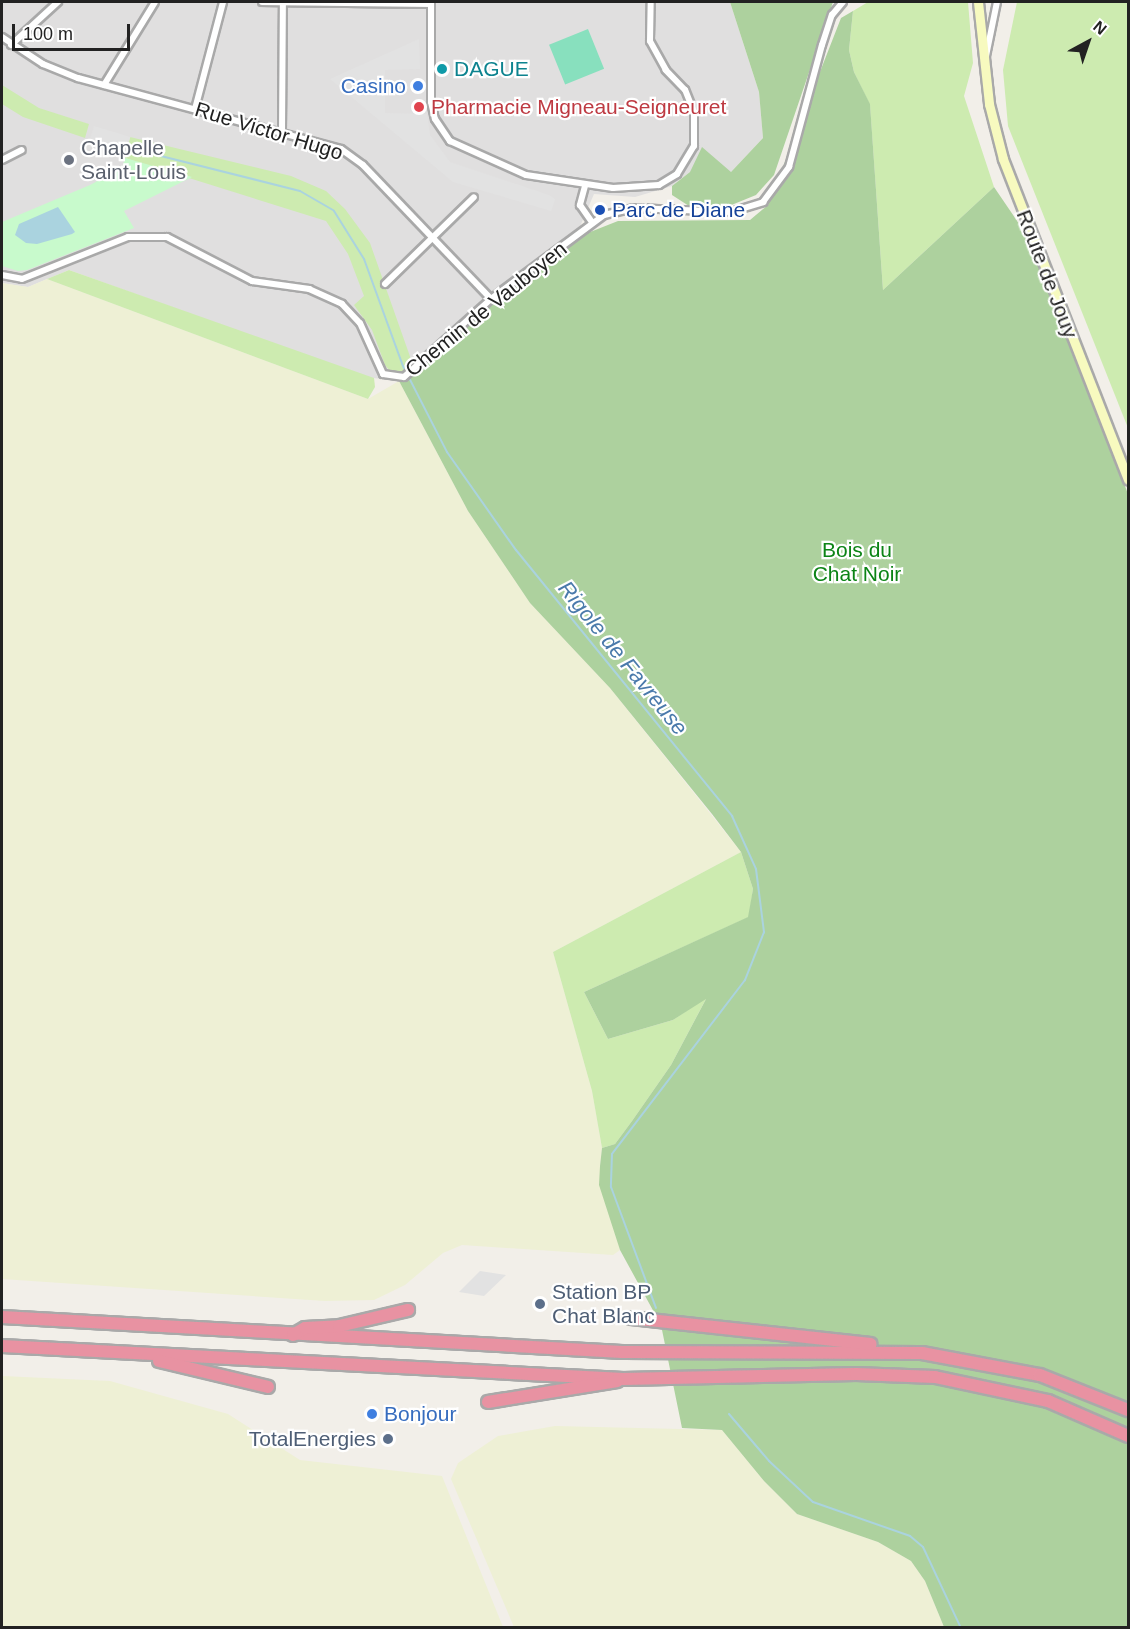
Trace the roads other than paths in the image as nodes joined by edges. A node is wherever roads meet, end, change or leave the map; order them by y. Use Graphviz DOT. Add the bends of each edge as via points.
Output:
graph roads {
  1 [pos="58,2"];
  2 [pos="156,2"];
  3 [pos="223,2"];
  4 [pos="262,2"];
  5 [pos="283,2"];
  6 [pos="651,2"];
  7 [pos="843,2"];
  8 [pos="978,2"];
  9 [pos="997,2"];
  10 [pos="430,3"];
  11 [pos="2,37"];
  12 [pos="11,45"];
  13 [pos="985,62"];
  14 [pos="104,85"];
  15 [pos="195,109"];
  16 [pos="282,132"];
  17 [pos="22,150"];
  18 [pos="2,160"];
  19 [pos="585,186"];
  20 [pos="474,197"];
  21 [pos="592,222"];
  22 [pos="434,238"];
  23 [pos="2,275"];
  24 [pos="386,284"];
  25 [pos="491,299"];
  26 [pos="1128,480"];
  27 [pos="408,1310"];
  28 [pos="2,1317"];
  29 [pos="631,1318"];
  30 [pos="293,1335"];
  31 [pos="2,1346"];
  32 [pos="898,1352"];
  33 [pos="147,1355"];
  34 [pos="622,1379"];
  35 [pos="268,1387"];
  36 [pos="488,1401"];
  37 [pos="1128,1410"];
  38 [pos="1128,1436"];
  1 -- 12 [label="street"];
  2 -- 14 [label="street"];
  3 -- 15 [label="street"];
  4 -- 5 [label="street"];
  5 -- 10 [label="street"];
  5 -- 16 [label="street"];
  6 -- 19 [label="street" via="653,49 685,90 694,112 692,153 677,174 659,185"];
  7 -- 21 [label="street, Chemin de Vauboyen" via="832,15 822,45 789,167 763,202 708,214 622,209"];
  8 -- 13 [label="main road, Route de Jouy"];
  9 -- 13 [label="street, Route de Jouy"];
  10 -- 19 [label="street" via="431,102 435,120 450,141 458,148 526,175"];
  11 -- 12 [label="street, Rue Victor Hugo"];
  12 -- 14 [label="street, Rue Victor Hugo" via="60,71"];
  13 -- 26 [label="main road, Route de Jouy" via="989,104 1003,159"];
  14 -- 15 [label="street, Rue Victor Hugo"];
  15 -- 16 [label="street, Rue Victor Hugo"];
  16 -- 22 [label="street, Rue Victor Hugo" via="350,154"];
  17 -- 18 [label="street"];
  19 -- 21 [label="street" via="580,205"];
  20 -- 22 [label="street"];
  21 -- 25 [label="street, Chemin de Vauboyen"];
  22 -- 24 [label="street"];
  22 -- 25 [label="street, Rue Victor Hugo"];
  23 -- 25 [label="street, Chemin de Vauboyen" via="22,279 128,237 167,237 252,281 309,289 342,304 360,323 379,369 386,376 404,376"];
  27 -- 30 [label="highway" via="339,1326 305,1328"];
  28 -- 30 [label="highway"];
  29 -- 32 [label="highway" via="879,1345"];
  30 -- 32 [label="highway" via="632,1353"];
  31 -- 33 [label="highway"];
  32 -- 37 [label="highway" via="977,1360 1040,1375"];
  33 -- 34 [label="highway"];
  33 -- 35 [label="highway" via="163,1363"];
  34 -- 36 [label="highway" via="602,1387"];
  34 -- 38 [label="highway" via="856,1374 936,1377 985,1384 1048,1401"];
}
